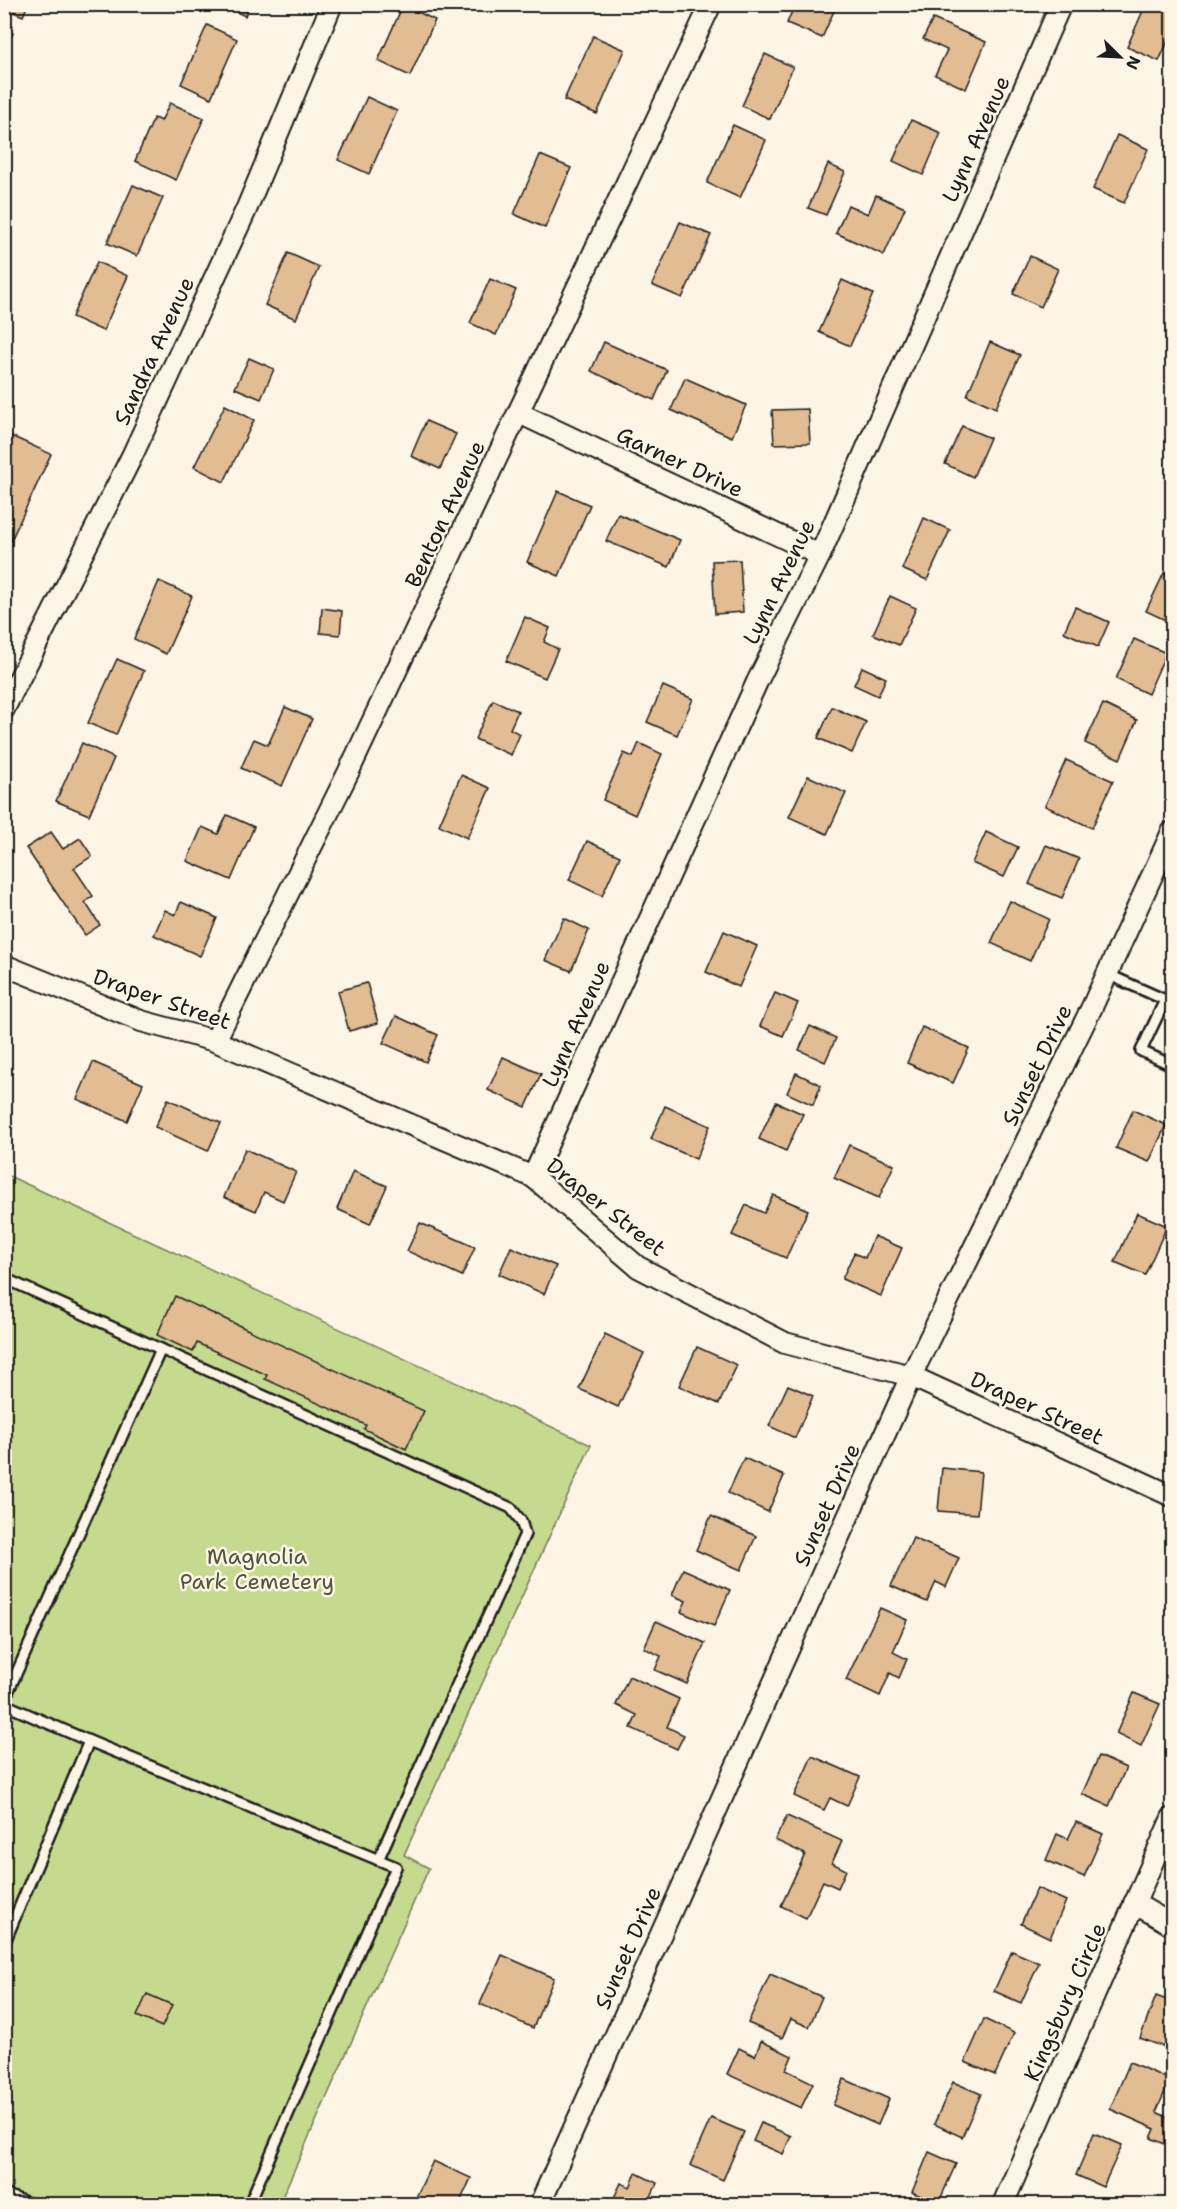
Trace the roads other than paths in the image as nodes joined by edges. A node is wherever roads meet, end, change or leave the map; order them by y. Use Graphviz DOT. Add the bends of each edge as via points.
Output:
graph roads {
  1 [pos="333,4"];
  2 [pos="711,4"];
  3 [pos="1061,4"];
  4 [pos="519,413"];
  5 [pos="820,555"];
  6 [pos="4,709"];
  7 [pos="1173,832"];
  8 [pos="4,965"];
  9 [pos="1107,974"];
  10 [pos="1169,1001"];
  11 [pos="215,1041"];
  12 [pos="1173,1065"];
  13 [pos="533,1177"];
  14 [pos="4,1278"];
  15 [pos="161,1349"];
  16 [pos="911,1376"];
  17 [pos="1173,1496"];
  18 [pos="4,1702"];
  19 [pos="89,1741"];
  20 [pos="1173,1818"];
  21 [pos="378,1860"];
  22 [pos="1134,1903"];
  23 [pos="1173,1925"];
  24 [pos="4,1944"];
  25 [pos="4,2194"];
  26 [pos="31,2205"];
  27 [pos="249,2205"];
  28 [pos="540,2205"];
  29 [pos="1003,2205"];
  1 -- 6 [label="street, Sandra Avenue" via="246,210 132,456"];
  2 -- 4 [label="street, Benton Avenue"];
  3 -- 5 [label="street, Lynn Avenue"];
  4 -- 5 [label="street, Garner Drive"];
  4 -- 11 [label="street, Benton Avenue"];
  5 -- 13 [label="street, Lynn Avenue" via="757,682"];
  7 -- 9 [label="street, Sunset Drive"];
  8 -- 11 [label="street, Draper Street" via="141,1022"];
  9 -- 10 [label="lane"];
  9 -- 16 [label="street, Sunset Drive"];
  10 -- 12 [label="lane" via="1141,1051"];
  11 -- 13 [label="street, Draper Street"];
  13 -- 16 [label="street, Draper Street" via="638,1267 785,1342"];
  14 -- 15 [label="lane"];
  15 -- 18 [label="lane"];
  15 -- 21 [label="lane" via="511,1508 521,1521 525,1534"];
  16 -- 17 [label="street, Draper Street"];
  16 -- 28 [label="street, Sunset Drive"];
  18 -- 19 [label="lane"];
  19 -- 21 [label="lane"];
  19 -- 24 [label="lane"];
  20 -- 22 [label="street, Kingsbury Circle"];
  21 -- 27 [label="lane" via="396,1868"];
  22 -- 23 [label="street"];
  22 -- 29 [label="street, Kingsbury Circle"];
  25 -- 26 [label="lane"];
}
